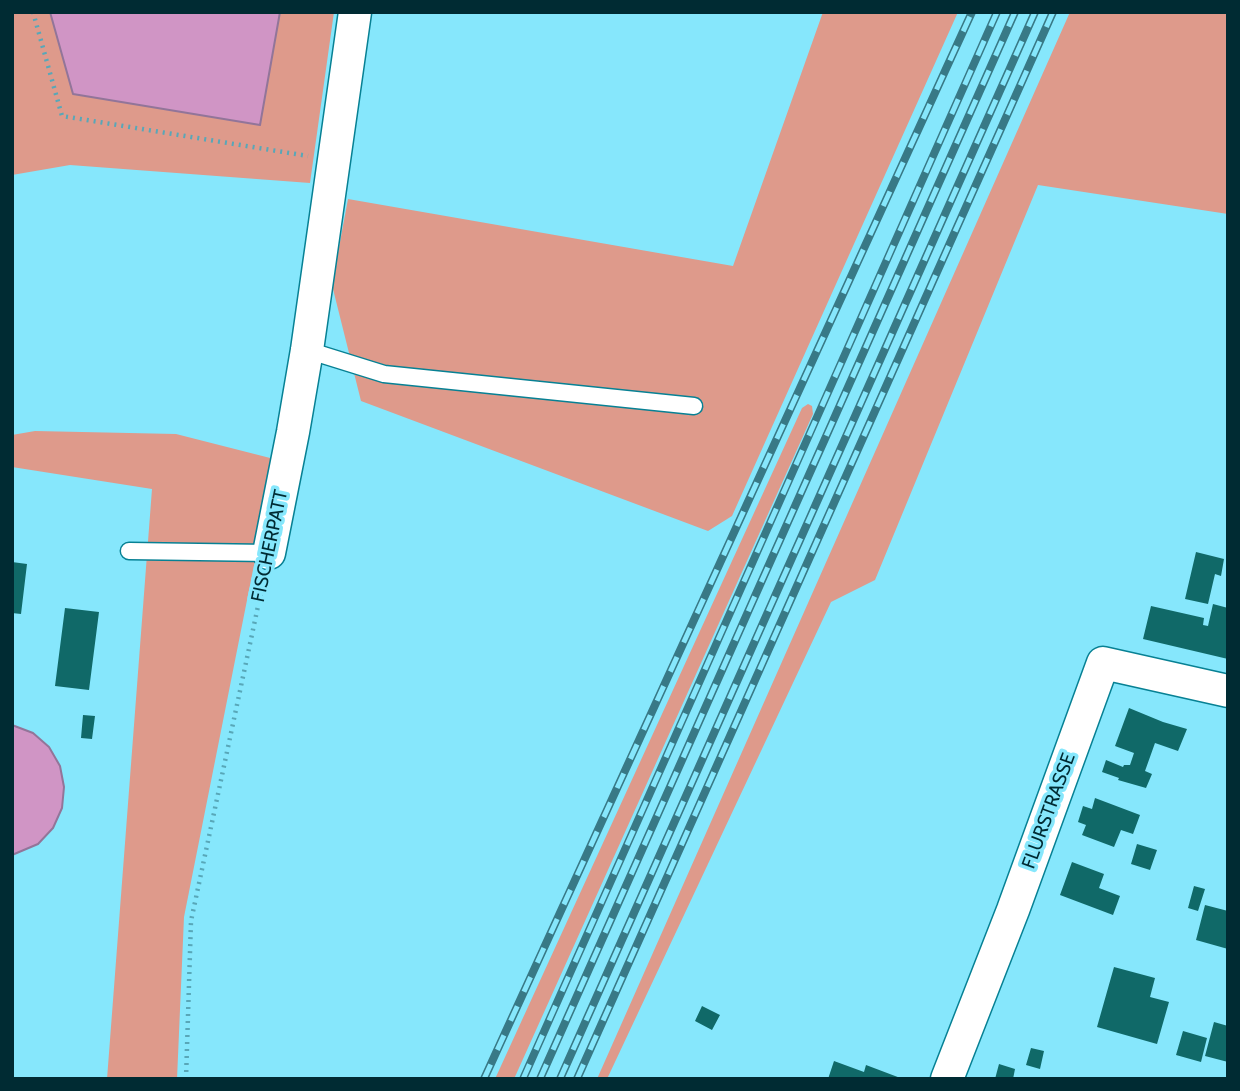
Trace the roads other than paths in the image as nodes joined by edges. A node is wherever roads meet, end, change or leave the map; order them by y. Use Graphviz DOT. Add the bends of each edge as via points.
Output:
graph roads {
  1 [pos="355,12"];
  2 [pos="307,350"];
  3 [pos="694,405"];
  4 [pos="129,551"];
  5 [pos="269,553"];
  6 [pos="1228,691"];
  7 [pos="947,1079"];
  1 -- 2 [label="street, FISCHERPATT"];
  2 -- 3 [label="lane" via="384,374"];
  2 -- 5 [label="street, FISCHERPATT"];
  4 -- 5 [label="lane"];
  6 -- 7 [label="street, FLURSTRASSE" via="1103,663"];
}
